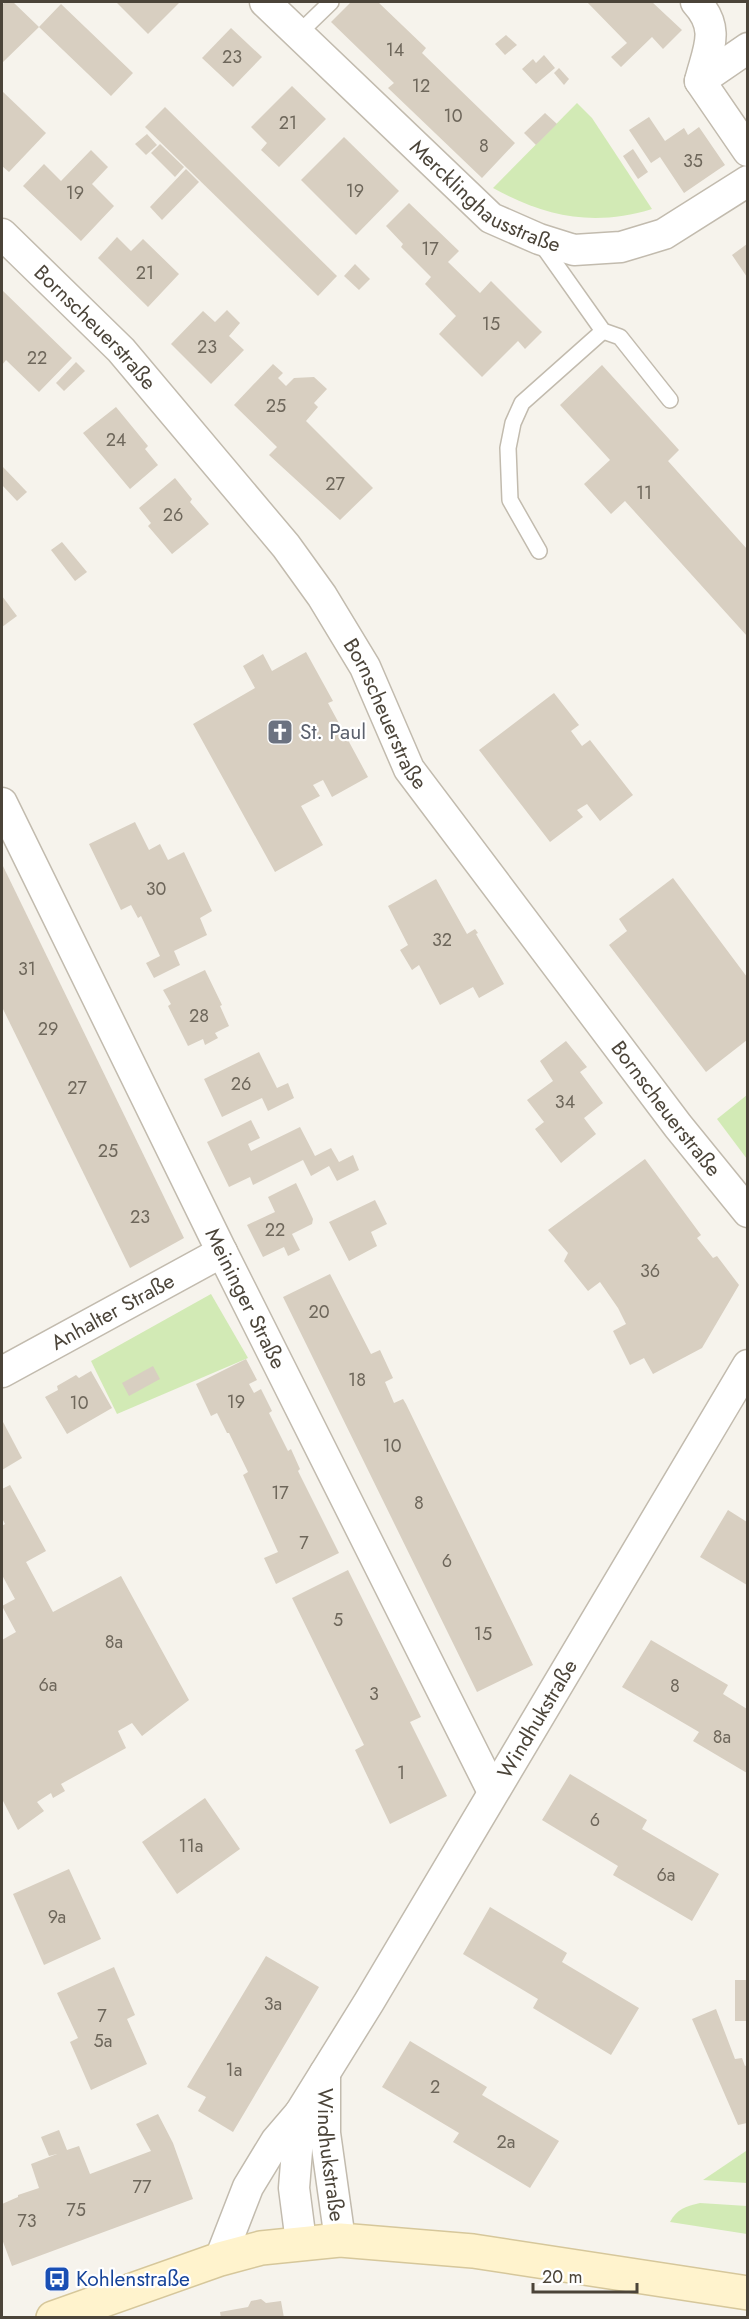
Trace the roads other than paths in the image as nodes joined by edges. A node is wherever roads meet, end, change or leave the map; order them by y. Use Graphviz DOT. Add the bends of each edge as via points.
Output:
graph roads {
  1 [pos="265,2"];
  2 [pos="331,2"];
  3 [pos="696,2"];
  4 [pos="298,33"];
  5 [pos="747,48"];
  6 [pos="700,81"];
  7 [pos="747,151"];
  8 [pos="747,182"];
  9 [pos="2,234"];
  10 [pos="539,239"];
  11 [pos="603,331"];
  12 [pos="670,400"];
  13 [pos="539,551"];
  14 [pos="2,803"];
  15 [pos="747,1212"];
  16 [pos="222,1251"];
  17 [pos="747,1365"];
  18 [pos="2,1372"];
  19 [pos="493,1792"];
  20 [pos="325,2070"];
  21 [pos="300,2113"];
  22 [pos="340,2240"];
  23 [pos="301,2242"];
  24 [pos="220,2259"];
  25 [pos="747,2293"];
  26 [pos="53,2318"];
  1 -- 4 [label="street, Mercklinghausstraße"];
  2 -- 4 [label="lane"];
  3 -- 6 [label="street" via="713,32"];
  4 -- 10 [label="street, Mercklinghausstraße" via="491,218"];
  5 -- 6 [label="street"];
  6 -- 7 [label="street"];
  8 -- 10 [label="street, Mercklinghausstraße" via="664,234 621,247 574,250"];
  9 -- 15 [label="street, Bornscheuerstraße" via="121,350 286,546 365,667 410,769"];
  10 -- 11 [label="lane"];
  11 -- 12 [label="lane" via="620,337"];
  11 -- 13 [label="lane" via="522,403 513,423 508,448 510,500"];
  14 -- 16 [label="street, Meininger Straße"];
  16 -- 18 [label="street, Anhalter Straße"];
  16 -- 19 [label="street, Meininger Straße"];
  17 -- 19 [label="street, Windhukstraße"];
  19 -- 20 [label="street, Windhukstraße"];
  20 -- 21 [label="street, Windhukstraße"];
  20 -- 22 [label="street, Windhukstraße" via="325,2133"];
  21 -- 23 [label="street, Windhukstraße" via="294,2188"];
  21 -- 24 [label="street, Windhukstraße" via="276,2141 248,2187"];
  22 -- 23 [label="main road"];
  22 -- 25 [label="main road" via="473,2251"];
  23 -- 24 [label="main road"];
  24 -- 26 [label="main road"];
}
